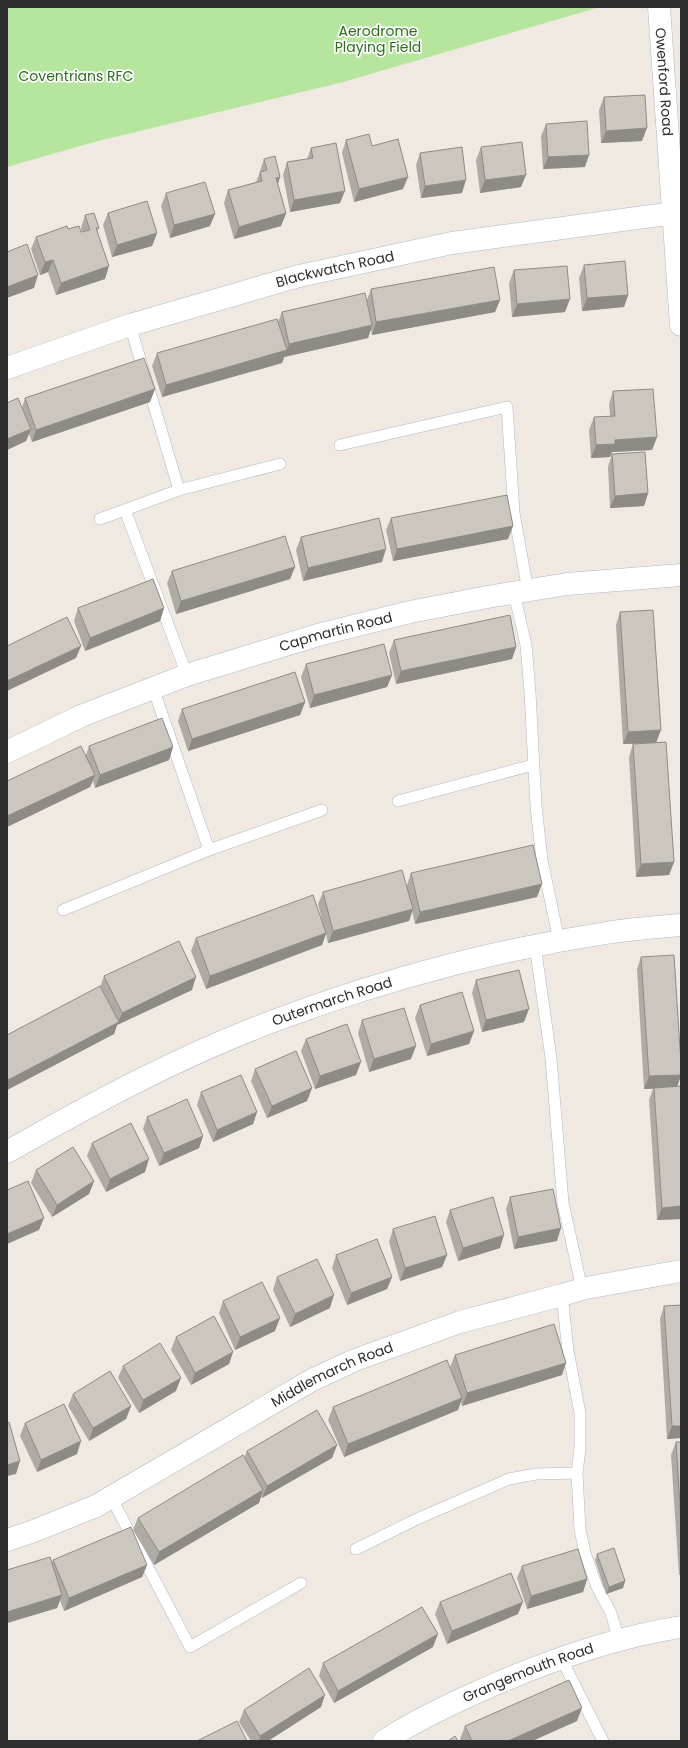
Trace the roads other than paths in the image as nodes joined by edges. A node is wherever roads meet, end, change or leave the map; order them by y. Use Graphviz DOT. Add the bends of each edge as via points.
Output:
graph roads {
  1 [pos="659,7"];
  2 [pos="674,213"];
  3 [pos="130,325"];
  4 [pos="681,325"];
  5 [pos="7,368"];
  6 [pos="340,445"];
  7 [pos="280,464"];
  8 [pos="180,490"];
  9 [pos="125,510"];
  10 [pos="100,519"];
  11 [pos="681,575"];
  12 [pos="521,592"];
  13 [pos="187,675"];
  14 [pos="153,688"];
  15 [pos="7,752"];
  16 [pos="534,765"];
  17 [pos="398,800"];
  18 [pos="322,810"];
  19 [pos="209,850"];
  20 [pos="64,910"];
  21 [pos="681,924"];
  22 [pos="559,941"];
  23 [pos="535,946"];
  24 [pos="7,1152"];
  25 [pos="681,1271"];
  26 [pos="572,1292"];
  27 [pos="577,1472"];
  28 [pos="111,1497"];
  29 [pos="7,1540"];
  30 [pos="356,1549"];
  31 [pos="301,1583"];
  32 [pos="681,1627"];
  33 [pos="619,1640"];
  34 [pos="563,1658"];
  35 [pos="384,1741"];
  36 [pos="603,1741"];
  1 -- 2 [label="street, Owenford Road"];
  2 -- 3 [label="street, Blackwatch Road" via="452,243 299,276"];
  2 -- 4 [label="street, Owenford Road"];
  3 -- 5 [label="street, Blackwatch Road"];
  3 -- 8 [label="lane"];
  6 -- 12 [label="lane" via="507,407"];
  7 -- 8 [label="lane"];
  8 -- 9 [label="lane"];
  9 -- 10 [label="lane"];
  9 -- 13 [label="lane"];
  11 -- 12 [label="street, Capmartin Road" via="568,584"];
  12 -- 13 [label="street, Capmartin Road" via="410,612 318,635"];
  12 -- 16 [label="lane"];
  13 -- 14 [label="street, Capmartin Road"];
  14 -- 15 [label="street, Capmartin Road" via="81,716"];
  14 -- 19 [label="lane"];
  16 -- 17 [label="lane"];
  16 -- 22 [label="lane" via="542,860"];
  18 -- 19 [label="lane"];
  19 -- 20 [label="lane"];
  21 -- 22 [label="street, Outermarch Road"];
  22 -- 23 [label="street, Outermarch Road"];
  23 -- 24 [label="street, Outermarch Road" via="454,965 278,1019 125,1087"];
  23 -- 26 [label="lane" via="550,1058"];
  25 -- 26 [label="street, Middlemarch Road"];
  26 -- 27 [label="lane" via="568,1351 580,1413"];
  26 -- 28 [label="street, Middlemarch Road" via="460,1322 355,1360 312,1380"];
  27 -- 30 [label="lane" via="536,1474 509,1479"];
  27 -- 33 [label="lane" via="580,1530 585,1553 597,1587 611,1613"];
  28 -- 29 [label="street, Middlemarch Road" via="96,1506"];
  28 -- 31 [label="lane" via="190,1647"];
  32 -- 33 [label="street, Grangemouth Road"];
  33 -- 34 [label="street, Grangemouth Road"];
  34 -- 35 [label="street, Grangemouth Road" via="521,1672 454,1703"];
  34 -- 36 [label="lane"];
}
